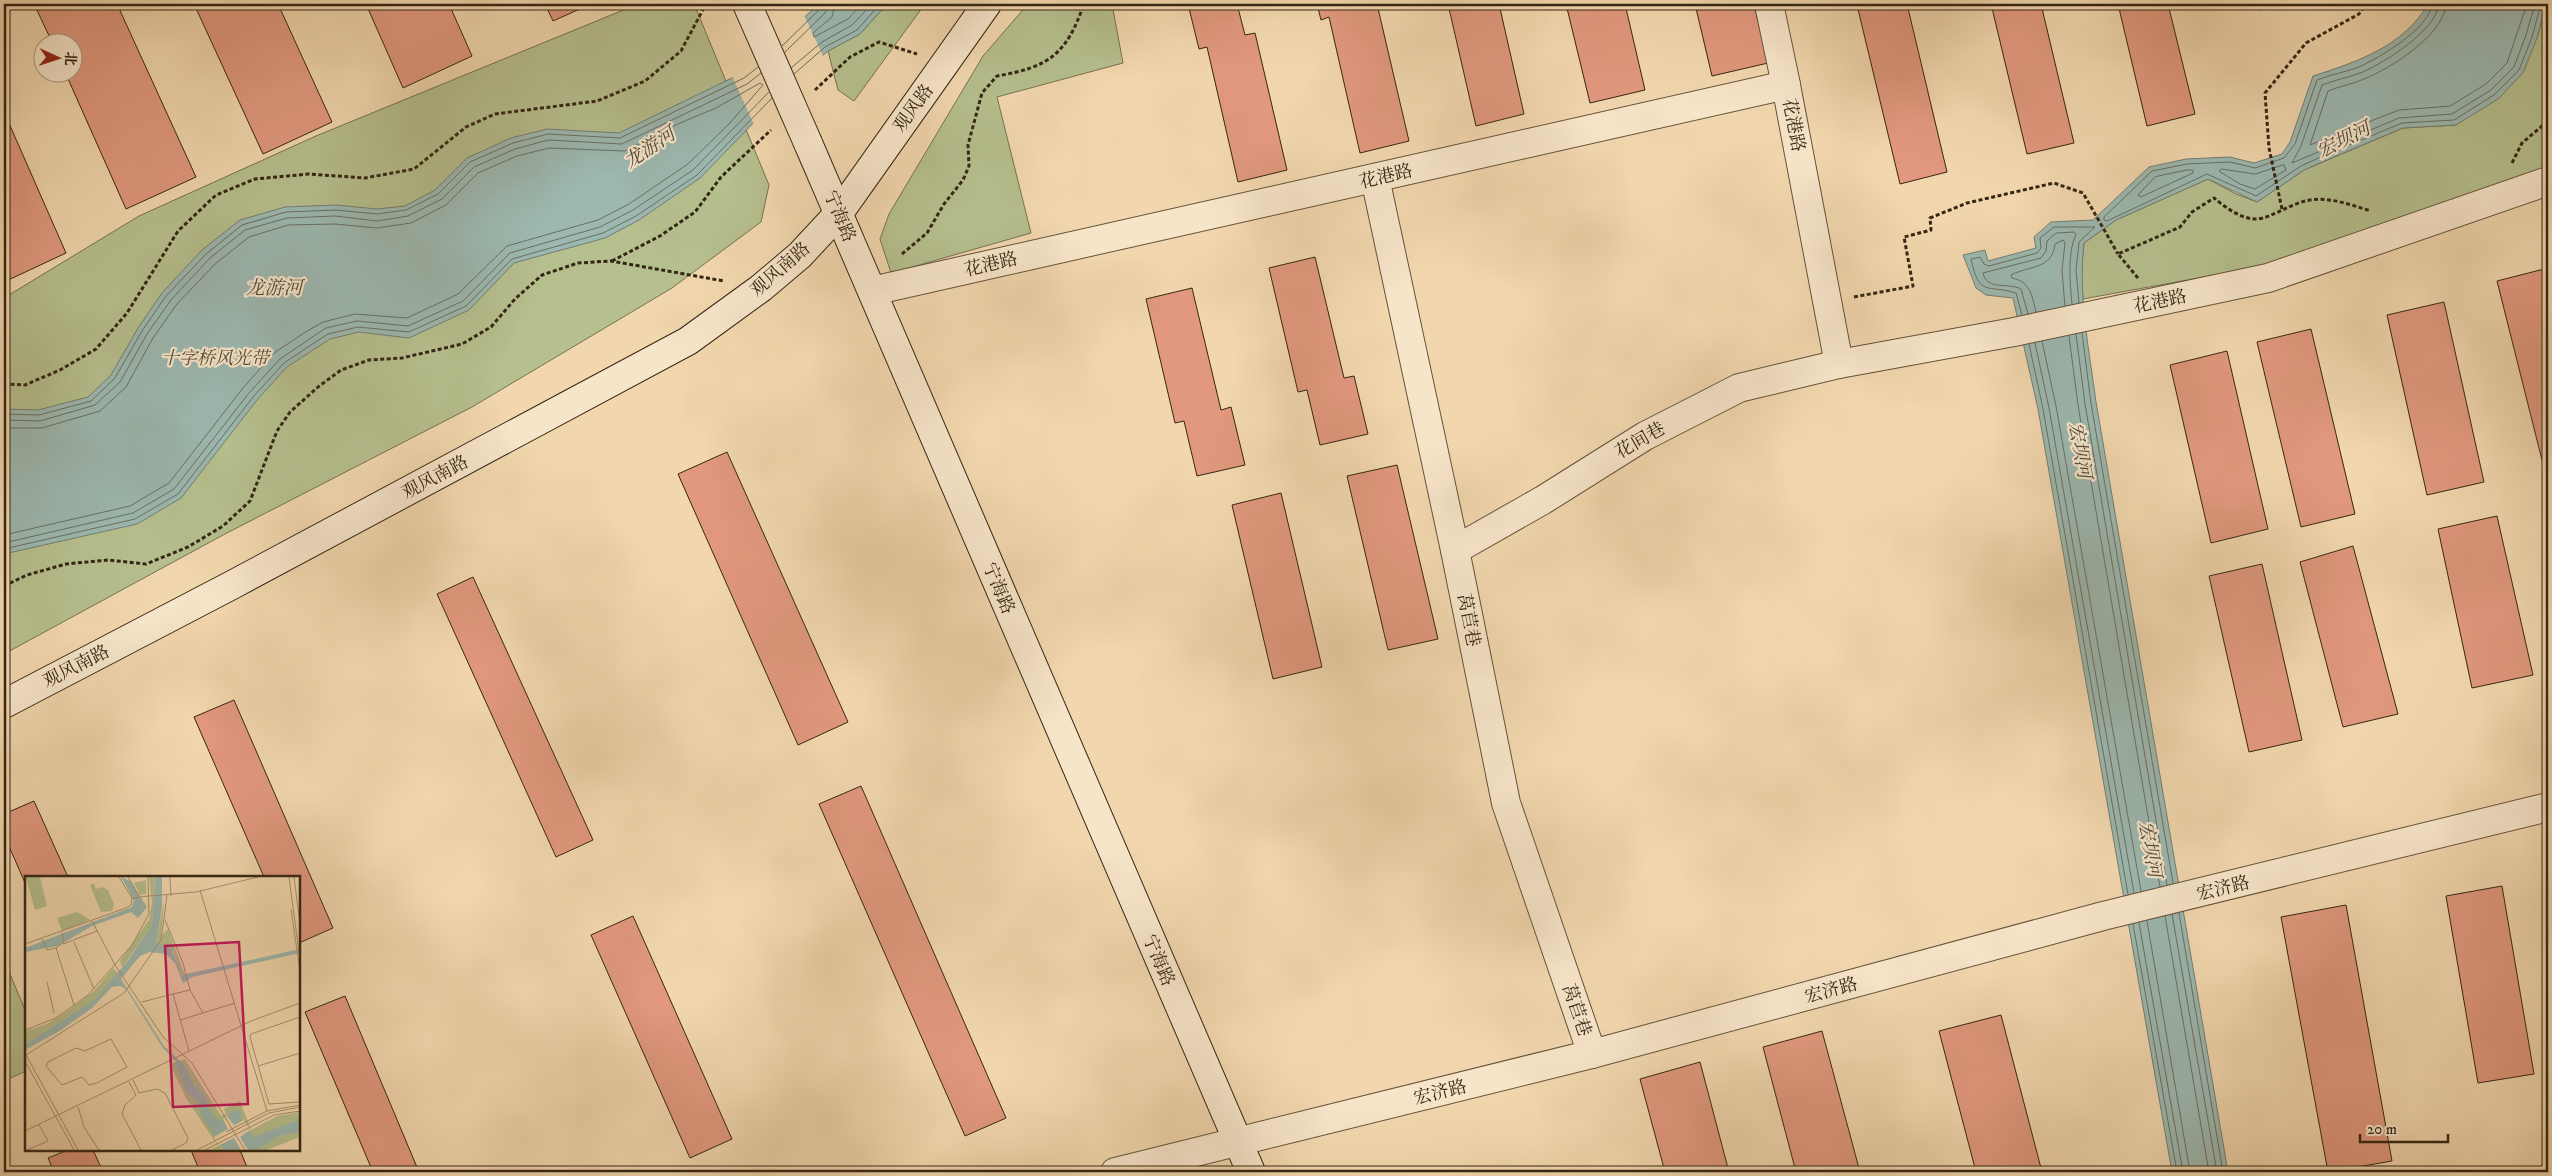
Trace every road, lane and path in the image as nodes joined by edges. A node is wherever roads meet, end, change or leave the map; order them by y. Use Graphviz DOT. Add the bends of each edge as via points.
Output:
graph roads {
  1 [pos="706,4"];
  2 [pos="747,4"];
  3 [pos="987,4"];
  4 [pos="1084,4"];
  5 [pos="1769,4"];
  6 [pos="2366,4"];
  7 [pos="1786,85"];
  8 [pos="2548,121"];
  9 [pos="1374,178"];
  10 [pos="2548,180"];
  11 [pos="2518,191"];
  12 [pos="2282,209"];
  13 [pos="2373,212"];
  14 [pos="839,213"];
  15 [pos="2118,254"];
  16 [pos="2148,279"];
  17 [pos="868,284"];
  18 [pos="761,288"];
  19 [pos="1829,301"];
  20 [pos="1840,364"];
  21 [pos="4,384"];
  22 [pos="1455,550"];
  23 [pos="4,586"];
  24 [pos="4,704"];
  25 [pos="2548,807"];
  26 [pos="1592,1054"];
  27 [pos="1237,1142"];
  28 [pos="1115,1172"];
  29 [pos="1251,1172"];
  1 -- 21 [label="path" via="681,51 644,81 597,101 495,114 466,127 414,169 365,178 309,174 255,179 216,195 178,231 127,313 96,350 25,385"];
  2 -- 14 [label="street, 宁海路, bridge"];
  3 -- 14 [label="street, 观风路"];
  4 -- 17 [label="path" via="1076,27 1054,58 1027,71 997,76 982,93 968,145 969,166 963,180 927,233"];
  5 -- 7 [label="street"];
  6 -- 12 [label="path" via="2360,14 2306,43 2265,93 2269,148"];
  7 -- 9 [label="street, 花港路"];
  7 -- 19 [label="street, 花港路"];
  8 -- 11 [label="path" via="2522,143 2510,168"];
  9 -- 17 [label="street, 花港路"];
  9 -- 22 [label="street, 莴苣巷"];
  10 -- 11 [label="street, 花港路"];
  11 -- 20 [label="street, 花港路" via="2268,278 2014,332"];
  12 -- 13 [label="path" via="2310,200 2337,200"];
  12 -- 15 [label="path" via="2261,219 2235,214 2214,198 2192,212 2180,227"];
  14 -- 17 [label="street, 宁海路"];
  14 -- 18 [label="street, 观风南路" via="800,255"];
  15 -- 16 [label="path" via="2138,278"];
  15 -- 19 [label="path" via="2083,193 2054,183 1967,203 1930,218 1931,230 1904,237 1913,286"];
  17 -- 27 [label="street, 宁海路"];
  18 -- 23 [label="path" via="611,261 578,263 542,275 491,327 462,344 402,358 369,360 341,370 318,387 290,412 277,431 250,501 223,526 188,547 146,564 108,560 66,564 27,575"];
  18 -- 24 [label="street, 观风南路" via="688,341"];
  19 -- 20 [label="street, 花港路"];
  20 -- 22 [label="street, 花间巷" via="1739,388 1645,436"];
  22 -- 26 [label="street, 莴苣巷" via="1506,803"];
  25 -- 26 [label="street, 宏济路" via="2103,916"];
  26 -- 27 [label="street, 宏济路"];
  27 -- 28 [label="street, 宏济路"];
  27 -- 29 [label="street, 宁海路"];
}
